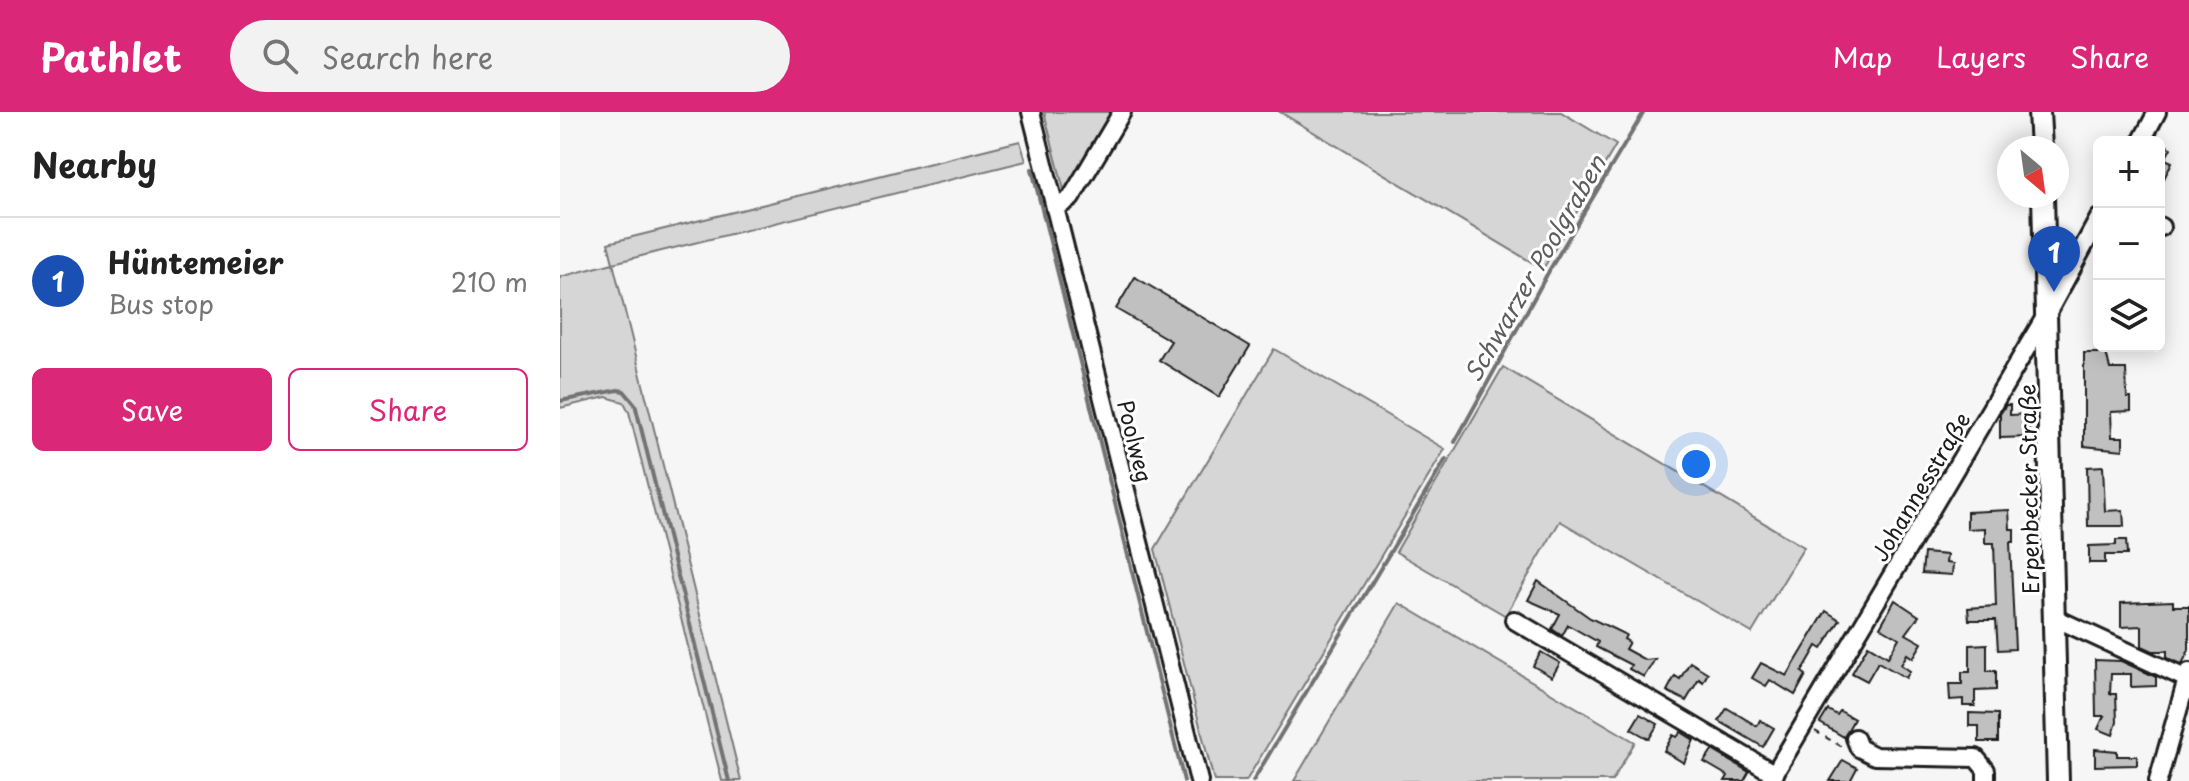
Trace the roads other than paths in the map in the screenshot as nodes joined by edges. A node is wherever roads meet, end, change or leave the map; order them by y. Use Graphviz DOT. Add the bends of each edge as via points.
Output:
graph roads {
  1 [pos="1031,112"];
  2 [pos="1122,112"];
  3 [pos="2039,112"];
  4 [pos="2157,112"];
  5 [pos="2040,136"];
  6 [pos="2144,136"];
  7 [pos="2044,208"];
  8 [pos="1055,209"];
  9 [pos="2093,229"];
  10 [pos="2048,312"];
  11 [pos="2055,618"];
  12 [pos="1514,620"];
  13 [pos="2188,676"];
  14 [pos="1857,743"];
  15 [pos="1772,778"];
  16 [pos="1199,781"];
  17 [pos="1986,781"];
  18 [pos="2058,781"];
  19 [pos="2158,781"];
  1 -- 8 [label="street, Poolweg"];
  2 -- 8 [label="street" via="1071,198"];
  3 -- 5 [label="main road"];
  4 -- 6 [label="street"];
  7 -- 10 [label="main road, Erpenbecker Straße"];
  8 -- 16 [label="street, Poolweg"];
  9 -- 10 [label="street, Johannesstraße"];
  10 -- 11 [label="main road, Erpenbecker Straße"];
  10 -- 15 [label="street, Johannesstraße"];
  11 -- 13 [label="street"];
  11 -- 18 [label="main road, Erpenbecker Straße"];
  12 -- 15 [label="street, Johannesstraße"];
  13 -- 19 [label="street"];
  14 -- 17 [label="street" via="1875,756 1976,758 1986,770"];
}
